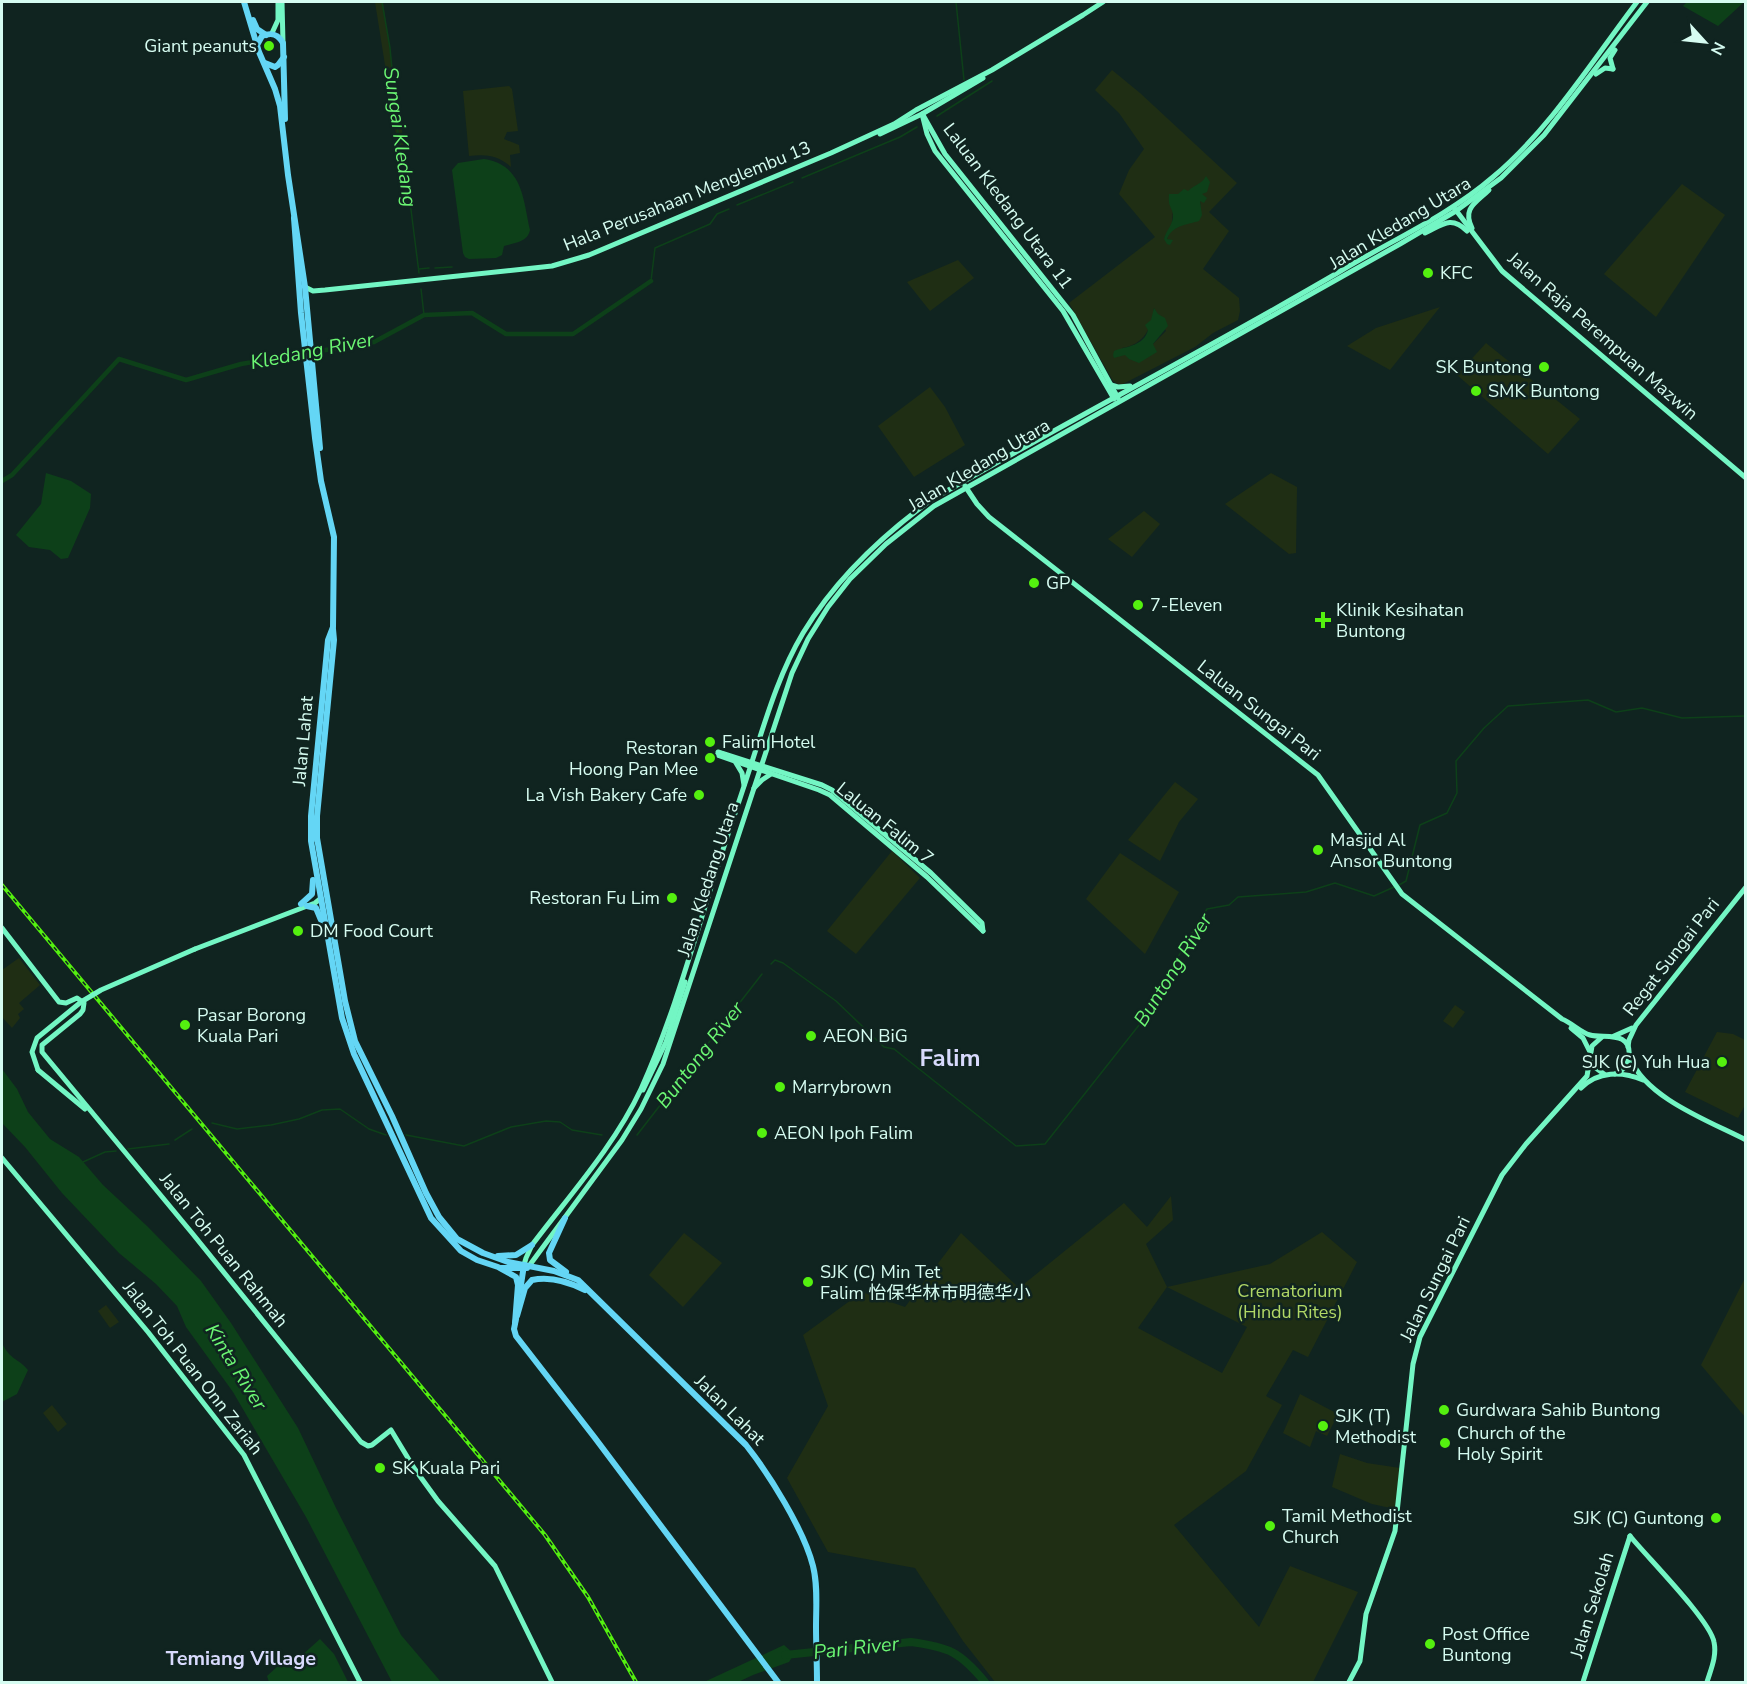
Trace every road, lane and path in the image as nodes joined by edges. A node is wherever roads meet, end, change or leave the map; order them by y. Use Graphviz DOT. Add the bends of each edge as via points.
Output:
graph roads {
  1 [pos="246,2"];
  2 [pos="280,2"];
  3 [pos="1102,2"];
  4 [pos="1637,2"];
  5 [pos="1648,2"];
  6 [pos="269,34"];
  7 [pos="284,44"];
  8 [pos="257,46"];
  9 [pos="284,57"];
  10 [pos="264,63"];
  11 [pos="992,70"];
  12 [pos="946,95"];
  13 [pos="944,102"];
  14 [pos="1570,103"];
  15 [pos="921,114"];
  16 [pos="894,124"];
  17 [pos="903,124"];
  18 [pos="283,133"];
  19 [pos="929,133"];
  20 [pos="834,152"];
  21 [pos="1501,178"];
  22 [pos="1454,208"];
  23 [pos="294,218"];
  24 [pos="1400,244"];
  25 [pos="1482,247"];
  26 [pos="305,287"];
  27 [pos="313,291"];
  28 [pos="306,297"];
  29 [pos="308,350"];
  30 [pos="1109,385"];
  31 [pos="1134,386"];
  32 [pos="1116,399"];
  33 [pos="1101,404"];
  34 [pos="1746,478"];
  35 [pos="964,484"];
  36 [pos="766,748"];
  37 [pos="757,749"];
  38 [pos="717,754"];
  39 [pos="737,760"];
  40 [pos="751,765"];
  41 [pos="759,768"];
  42 [pos="772,772"];
  43 [pos="744,786"];
  44 [pos="752,791"];
  45 [pos="314,840"];
  46 [pos="1746,886"];
  47 [pos="320,899"];
  48 [pos="304,905"];
  49 [pos="2,928"];
  50 [pos="325,928"];
  51 [pos="983,932"];
  52 [pos="338,956"];
  53 [pos="1562,1019"];
  54 [pos="1636,1025"];
  55 [pos="1606,1036"];
  56 [pos="1614,1036"];
  57 [pos="1628,1049"];
  58 [pos="1590,1052"];
  59 [pos="1629,1056"];
  60 [pos="1590,1059"];
  61 [pos="53,1067"];
  62 [pos="40,1072"];
  63 [pos="1615,1074"];
  64 [pos="1605,1075"];
  65 [pos="1643,1080"];
  66 [pos="95,1118"];
  67 [pos="1746,1140"];
  68 [pos="2,1158"];
  69 [pos="1500,1181"];
  70 [pos="565,1218"];
  71 [pos="555,1232"];
  72 [pos="532,1245"];
  73 [pos="483,1253"];
  74 [pos="498,1267"];
  75 [pos="526,1267"];
  76 [pos="570,1276"];
  77 [pos="591,1293"];
  78 [pos="516,1320"];
  79 [pos="360,1683"];
  80 [pos="552,1683"];
  81 [pos="780,1683"];
  82 [pos="815,1683"];
  83 [pos="1347,1683"];
  84 [pos="1583,1683"];
  85 [pos="1707,1683"];
  1 -- 6 [label="main road" via="257,29"];
  1 -- 8 [label="main road"];
  2 -- 6 [label="main road" via="278,20"];
  2 -- 7 [label="main road"];
  3 -- 11 [label="main road, Hala Perusahaan Menglembu 13"];
  4 -- 22 [label="main road, Jalan Kledang Utara" via="1563,101 1522,148"];
  5 -- 14 [label="main road, Jalan Kledang Utara"];
  5 -- 14 [label="main road" via="1611,56 1614,69 1599,70"];
  6 -- 7 [label="main road"];
  6 -- 8 [label="main road"];
  7 -- 9 [label="main road"];
  8 -- 10 [label="main road"];
  9 -- 10 [label="main road" via="275,67"];
  9 -- 18 [label="main road, Jalan Lahat"];
  10 -- 18 [label="main road, Jalan Lahat" via="275,89"];
  11 -- 12 [label="main road, Hala Perusahaan Menglembu 13"];
  11 -- 13 [label="main road, Hala Perusahaan Menglembu 13"];
  12 -- 15 [label="main road"];
  12 -- 16 [label="main road, Hala Perusahaan Menglembu 13"];
  13 -- 15 [label="main road, Hala Perusahaan Menglembu 13"];
  13 -- 19 [label="main road" via="929,117"];
  14 -- 21 [label="main road, Jalan Kledang Utara"];
  15 -- 16 [label="main road"];
  15 -- 17 [label="main road, Hala Perusahaan Menglembu 13"];
  15 -- 19 [label="main road, Laluan Kledang Utara 11"];
  16 -- 20 [label="main road, Hala Perusahaan Menglembu 13"];
  17 -- 19 [label="main road" via="918,122"];
  17 -- 20 [label="main road, Hala Perusahaan Menglembu 13"];
  18 -- 23 [label="main road, Jalan Lahat"];
  19 -- 30 [label="main road, Laluan Kledang Utara 11" via="1073,315"];
  20 -- 27 [label="main road, Hala Perusahaan Menglembu 13" via="561,264"];
  21 -- 22 [label="main road, Jalan Kledang Utara"];
  21 -- 25 [label="main road" via="1468,212 1467,218"];
  22 -- 24 [label="main road, Jalan Kledang Utara"];
  22 -- 25 [label="main road, Jalan Raja Perempuan Mazwin"];
  22 -- 31 [label="main road, Jalan Kledang Utara"];
  23 -- 26 [label="main road, Jalan Lahat"];
  23 -- 29 [label="main road, Jalan Lahat"];
  24 -- 25 [label="main road" via="1454,222"];
  24 -- 32 [label="main road, Jalan Kledang Utara" via="1194,362"];
  25 -- 34 [label="main road, Jalan Raja Perempuan Mazwin" via="1502,271"];
  26 -- 27 [label="main road"];
  26 -- 28 [label="main road, Jalan Lahat"];
  27 -- 28 [label="main road"];
  28 -- 29 [label="main road, Jalan Lahat"];
  29 -- 45 [label="main road, Jalan Lahat" via="320,437 319,466 334,537 333,627 328,640 319,721 311,816"];
  30 -- 31 [label="main road"];
  30 -- 32 [label="main road, Laluan Kledang Utara 11"];
  30 -- 33 [label="main road"];
  31 -- 32 [label="main road, Jalan Kledang Utara"];
  32 -- 33 [label="main road, Jalan Kledang Utara"];
  32 -- 35 [label="main road, Jalan Kledang Utara"];
  33 -- 35 [label="main road, Jalan Kledang Utara"];
  35 -- 36 [label="main road, Jalan Kledang Utara" via="886,544 828,607 792,673"];
  35 -- 37 [label="main road, Jalan Kledang Utara" via="931,500 900,522 847,573 823,603 784,670"];
  35 -- 53 [label="main road, Laluan Sungai Pari" via="989,517 1318,775 1402,894"];
  36 -- 41 [label="main road, Jalan Kledang Utara"];
  36 -- 42 [label="main road"];
  37 -- 39 [label="main road"];
  37 -- 40 [label="main road, Jalan Kledang Utara"];
  38 -- 39 [label="main road, Laluan Falim 7"];
  39 -- 40 [label="main road, Laluan Falim 7"];
  39 -- 43 [label="main road"];
  40 -- 41 [label="main road, Laluan Falim 7"];
  40 -- 43 [label="main road, Jalan Kledang Utara"];
  41 -- 42 [label="main road, Laluan Falim 7"];
  41 -- 44 [label="main road, Jalan Kledang Utara"];
  42 -- 44 [label="main road"];
  42 -- 51 [label="main road, Laluan Falim 7" via="830,795 927,877"];
  43 -- 72 [label="main road, Jalan Kledang Utara" via="661,1040 640,1091 607,1146"];
  44 -- 70 [label="main road, Jalan Kledang Utara" via="663,1064 622,1140"];
  45 -- 47 [label="main road" via="323,891"];
  45 -- 48 [label="main road" via="314,890"];
  45 -- 52 [label="main road"];
  46 -- 54 [label="main road, Regat Sungai Pari"];
  47 -- 48 [label="main road"];
  47 -- 50 [label="main road"];
  47 -- 52 [label="main road" via="326,905"];
  48 -- 50 [label="main road" via="316,908"];
  48 -- 62 [label="main road, bridge" via="101,990 81,1002 34,1042 33,1058"];
  49 -- 61 [label="main road, Jalan Toh Puan Rahmah" via="59,1002 77,998 84,1003 80,1014 41,1049"];
  50 -- 74 [label="main road" via="342,1018 354,1054 431,1218 461,1251"];
  52 -- 73 [label="main road, Jalan Lahat" via="355,1041 426,1193 447,1228 465,1245"];
  53 -- 55 [label="main road, Laluan Sungai Pari" via="1589,1035"];
  53 -- 58 [label="main road" via="1583,1038"];
  54 -- 56 [label="main road"];
  54 -- 57 [label="main road, Regat Sungai Pari"];
  55 -- 56 [label="main road"];
  55 -- 58 [label="main road" via="1596,1041"];
  56 -- 57 [label="main road"];
  57 -- 59 [label="main road"];
  58 -- 60 [label="main road"];
  59 -- 63 [label="main road" via="1625,1067"];
  59 -- 65 [label="main road"];
  60 -- 64 [label="main road" via="1598,1072"];
  60 -- 69 [label="main road, Jalan Sungai Pari" via="1587,1076 1511,1162"];
  61 -- 62 [label="main road"];
  61 -- 66 [label="main road, Jalan Toh Puan Rahmah"];
  62 -- 66 [label="main road"];
  63 -- 64 [label="main road"];
  63 -- 65 [label="main road"];
  64 -- 69 [label="main road" via="1593,1077 1584,1085"];
  65 -- 67 [label="main road" via="1672,1102"];
  66 -- 80 [label="main road, Jalan Toh Puan Rahmah" via="361,1442 372,1445 391,1430 438,1501 495,1566"];
  68 -- 79 [label="main road, Jalan Toh Puan Onn Zariah" via="148,1332 244,1455"];
  69 -- 83 [label="main road, Jalan Sungai Pari" via="1416,1347 1395,1531 1366,1614 1360,1661"];
  70 -- 71 [label="main road, Jalan Kledang Utara"];
  70 -- 76 [label="main road" via="549,1257"];
  71 -- 72 [label="main road" via="537,1251"];
  71 -- 75 [label="main road, Jalan Kledang Utara"];
  72 -- 73 [label="main road" via="511,1256"];
  72 -- 75 [label="main road, Jalan Kledang Utara"];
  73 -- 75 [label="main road, Jalan Lahat"];
  74 -- 75 [label="main road"];
  74 -- 78 [label="main road" via="517,1280"];
  75 -- 76 [label="main road, Jalan Lahat"];
  75 -- 78 [label="main road"];
  76 -- 77 [label="main road, Jalan Lahat"];
  77 -- 78 [label="main road" via="567,1283 534,1279 525,1288"];
  77 -- 82 [label="main road, Jalan Lahat" via="746,1445 768,1475 814,1568"];
  78 -- 81 [label="main road" via="516,1336"];
  84 -- 85 [label="main road, Jalan Sekolah" via="1630,1536 1707,1626 1715,1652"];
}
